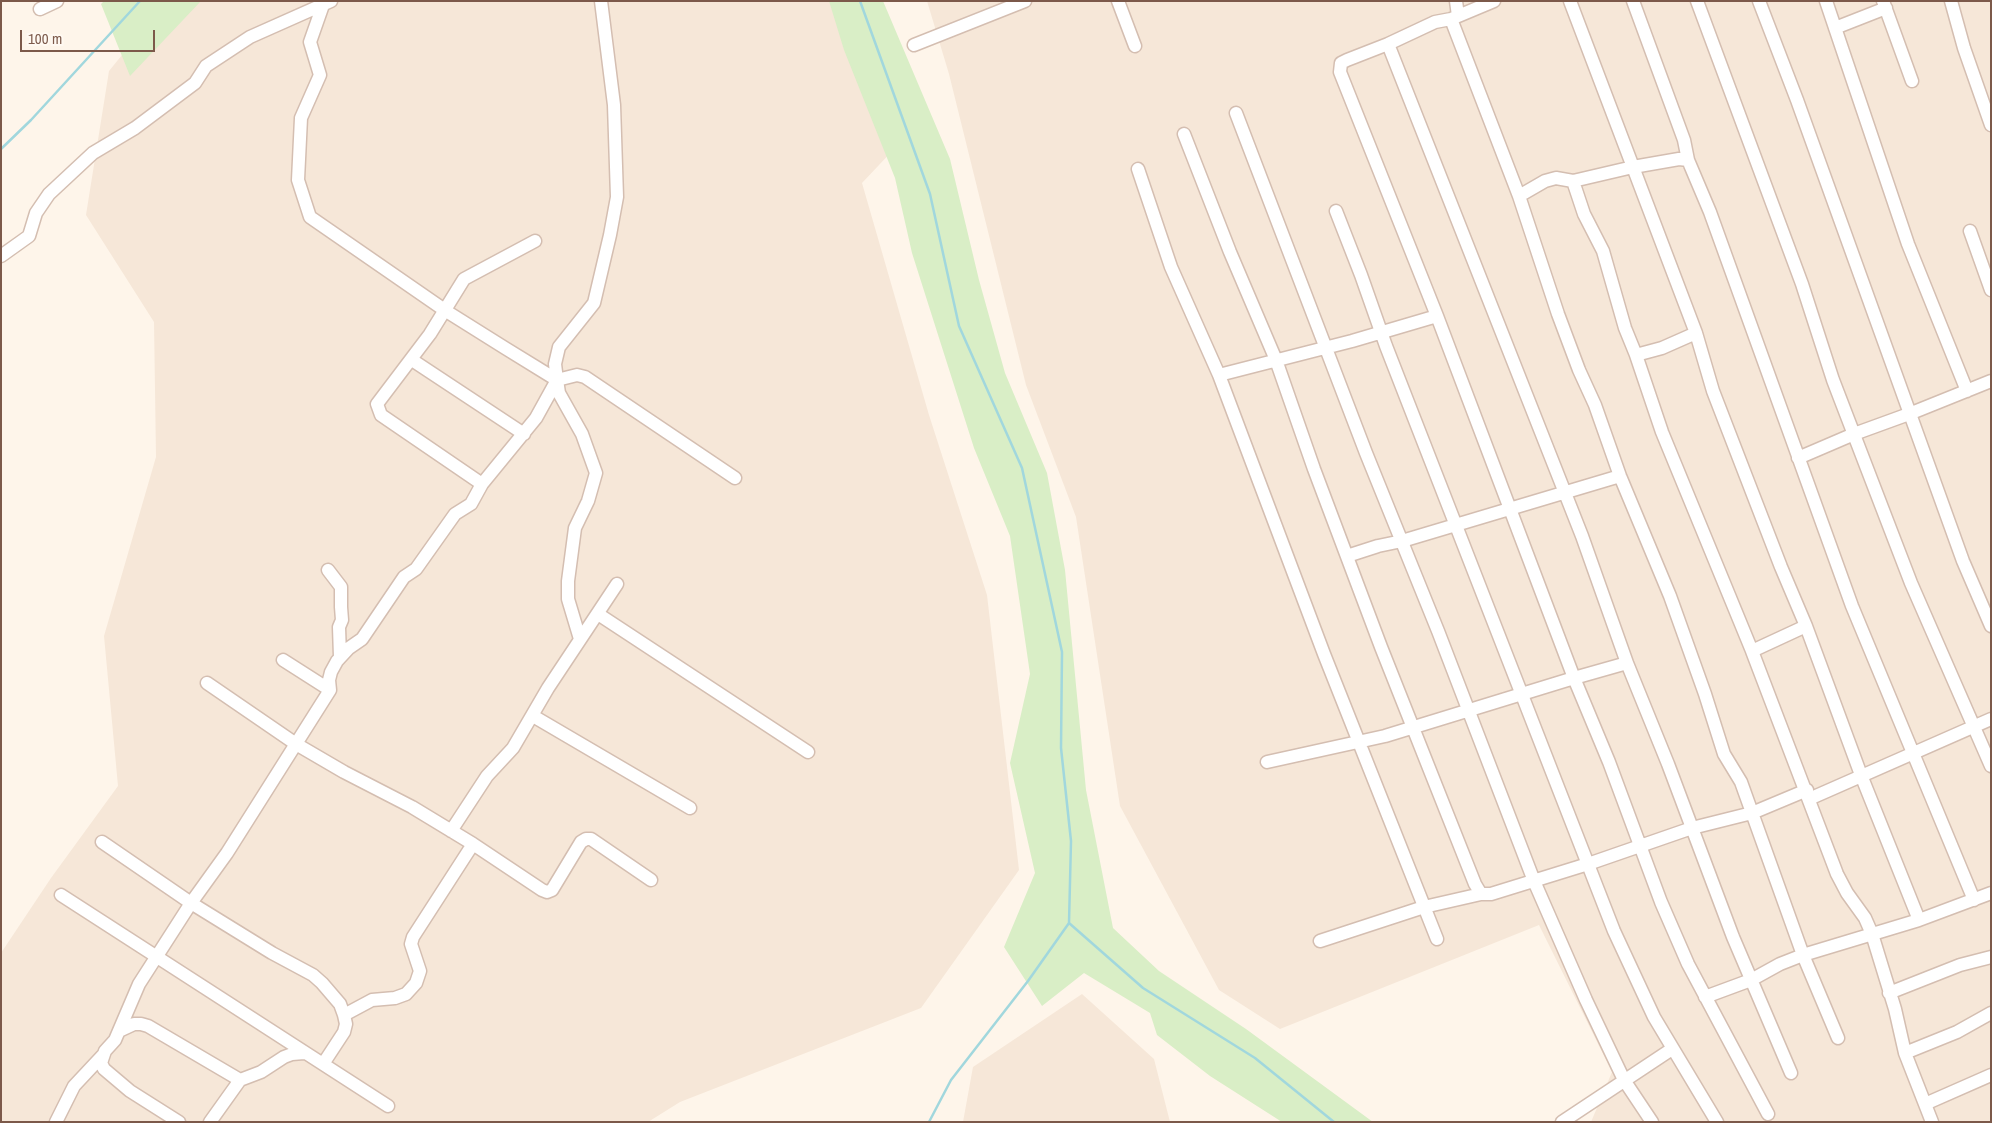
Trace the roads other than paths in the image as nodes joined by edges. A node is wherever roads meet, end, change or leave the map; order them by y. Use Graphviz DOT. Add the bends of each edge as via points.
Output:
graph roads {
  1 [pos="57,1"];
  2 [pos="601,1"];
  3 [pos="1025,1"];
  4 [pos="1118,1"];
  5 [pos="1456,1"];
  6 [pos="1494,1"];
  7 [pos="1570,1"];
  8 [pos="1633,1"];
  9 [pos="1696,1"];
  10 [pos="1759,1"];
  11 [pos="1826,1"];
  12 [pos="1951,1"];
  13 [pos="327,3"];
  14 [pos="1885,5"];
  15 [pos="40,9"];
  16 [pos="1455,17"];
  17 [pos="1835,28"];
  18 [pos="1388,44"];
  19 [pos="914,45"];
  20 [pos="1135,46"];
  21 [pos="1912,81"];
  22 [pos="1236,113"];
  23 [pos="1991,125"];
  24 [pos="1184,134"];
  25 [pos="1688,160"];
  26 [pos="1633,167"];
  27 [pos="1138,169"];
  28 [pos="1573,181"];
  29 [pos="1519,196"];
  30 [pos="1336,212"];
  31 [pos="1970,231"];
  32 [pos="535,241"];
  33 [pos="1,256"];
  34 [pos="1991,290"];
  35 [pos="446,311"];
  36 [pos="1437,316"];
  37 [pos="1382,332"];
  38 [pos="1696,333"];
  39 [pos="1327,348"];
  40 [pos="1636,355"];
  41 [pos="412,360"];
  42 [pos="1276,360"];
  43 [pos="1219,375"];
  44 [pos="557,380"];
  45 [pos="1991,381"];
  46 [pos="1968,391"];
  47 [pos="1909,414"];
  48 [pos="524,434"];
  49 [pos="1854,434"];
  50 [pos="1798,458"];
  51 [pos="1620,476"];
  52 [pos="735,478"];
  53 [pos="482,484"];
  54 [pos="1565,494"];
  55 [pos="1511,508"];
  56 [pos="1455,524"];
  57 [pos="1402,542"];
  58 [pos="1346,556"];
  59 [pos="328,570"];
  60 [pos="617,584"];
  61 [pos="598,614"];
  62 [pos="1806,626"];
  63 [pos="1991,626"];
  64 [pos="580,639"];
  65 [pos="1752,651"];
  66 [pos="340,658"];
  67 [pos="283,660"];
  68 [pos="1627,663"];
  69 [pos="1574,678"];
  70 [pos="206,683"];
  71 [pos="330,690"];
  72 [pos="1521,694"];
  73 [pos="1468,712"];
  74 [pos="533,716"];
  75 [pos="1991,719"];
  76 [pos="1974,726"];
  77 [pos="1414,727"];
  78 [pos="1358,742"];
  79 [pos="296,744"];
  80 [pos="808,752"];
  81 [pos="1914,753"];
  82 [pos="1266,762"];
  83 [pos="1991,766"];
  84 [pos="1861,775"];
  85 [pos="1808,795"];
  86 [pos="690,808"];
  87 [pos="1752,813"];
  88 [pos="1692,828"];
  89 [pos="450,831"];
  90 [pos="102,842"];
  91 [pos="473,844"];
  92 [pos="1640,846"];
  93 [pos="1588,864"];
  94 [pos="651,880"];
  95 [pos="1534,881"];
  96 [pos="1991,893"];
  97 [pos="1481,894"];
  98 [pos="61,895"];
  99 [pos="1974,900"];
  100 [pos="191,903"];
  101 [pos="1424,907"];
  102 [pos="1919,920"];
  103 [pos="1872,934"];
  104 [pos="1437,939"];
  105 [pos="1320,941"];
  106 [pos="1803,955"];
  107 [pos="156,957"];
  108 [pos="1991,957"];
  109 [pos="1752,980"];
  110 [pos="1889,993"];
  111 [pos="1705,997"];
  112 [pos="1991,1013"];
  113 [pos="344,1015"];
  114 [pos="119,1030"];
  115 [pos="276,1033"];
  116 [pos="1838,1038"];
  117 [pos="1672,1049"];
  118 [pos="304,1053"];
  119 [pos="1906,1053"];
  120 [pos="103,1054"];
  121 [pos="275,1062"];
  122 [pos="323,1064"];
  123 [pos="1791,1073"];
  124 [pos="1991,1075"];
  125 [pos="240,1080"];
  126 [pos="1624,1080"];
  127 [pos="1925,1104"];
  128 [pos="388,1106"];
  129 [pos="1768,1114"];
  130 [pos="56,1122"];
  131 [pos="180,1122"];
  132 [pos="210,1122"];
  133 [pos="1562,1122"];
  134 [pos="1652,1122"];
  135 [pos="1717,1122"];
  136 [pos="1932,1122"];
  1 -- 15 [label="street"];
  2 -- 44 [label="street" via="614,105 616,197 596,297 591,309 559,347 555,364"];
  3 -- 19 [label="street"];
  4 -- 20 [label="street"];
  5 -- 16 [label="street"];
  6 -- 16 [label="street"];
  7 -- 26 [label="street"];
  8 -- 25 [label="street" via="1684,140"];
  9 -- 49 [label="street" via="1802,284"];
  10 -- 47 [label="street"];
  11 -- 17 [label="street"];
  12 -- 23 [label="street"];
  13 -- 33 [label="street" via="250,37 206,66 195,83 135,128 93,153 50,194 36,213 30,236"];
  13 -- 35 [label="street" via="310,42 320,74 301,118 298,180 308,212 314,221"];
  14 -- 17 [label="street"];
  14 -- 21 [label="street"];
  16 -- 18 [label="street"];
  16 -- 29 [label="street"];
  17 -- 46 [label="street" via="1908,244"];
  18 -- 36 [label="street" via="1341,63 1340,72"];
  18 -- 54 [label="street"];
  22 -- 39 [label="street"];
  24 -- 42 [label="street"];
  25 -- 26 [label="street"];
  25 -- 50 [label="street"];
  26 -- 28 [label="street"];
  26 -- 38 [label="street"];
  27 -- 43 [label="street" via="1172,267"];
  28 -- 29 [label="street" via="1556,178 1545,181"];
  28 -- 40 [label="street" via="1602,251"];
  29 -- 51 [label="street" via="1558,314 1596,405"];
  30 -- 37 [label="street"];
  31 -- 34 [label="street"];
  32 -- 35 [label="street" via="467,276"];
  35 -- 41 [label="street"];
  35 -- 44 [label="street"];
  36 -- 37 [label="street"];
  36 -- 55 [label="street"];
  37 -- 39 [label="street"];
  37 -- 56 [label="street"];
  38 -- 40 [label="street" via="1669,346"];
  38 -- 62 [label="street" via="1713,391"];
  39 -- 42 [label="street"];
  39 -- 57 [label="street"];
  40 -- 65 [label="street" via="1662,432"];
  41 -- 48 [label="street"];
  41 -- 53 [label="street" via="377,404 378,410"];
  42 -- 43 [label="street"];
  42 -- 58 [label="street"];
  43 -- 78 [label="street"];
  44 -- 48 [label="street"];
  44 -- 52 [label="street" via="577,375 585,377"];
  44 -- 64 [label="street" via="559,393 582,434 596,473 575,528 568,581 568,599"];
  45 -- 46 [label="street"];
  46 -- 47 [label="street"];
  47 -- 49 [label="street"];
  47 -- 63 [label="street" via="1962,561"];
  48 -- 53 [label="street"];
  49 -- 50 [label="street"];
  49 -- 76 [label="street" via="1911,583"];
  50 -- 81 [label="street" via="1852,606"];
  51 -- 54 [label="street"];
  51 -- 87 [label="street" via="1670,596 1724,754 1741,782"];
  53 -- 66 [label="street" via="471,504 455,514 416,569 404,577 362,639"];
  54 -- 55 [label="street"];
  54 -- 68 [label="street"];
  55 -- 56 [label="street"];
  55 -- 69 [label="street"];
  56 -- 57 [label="street"];
  56 -- 72 [label="street"];
  57 -- 58 [label="street"];
  57 -- 73 [label="street"];
  58 -- 77 [label="street"];
  59 -- 66 [label="street" via="341,587"];
  60 -- 61 [label="street"];
  61 -- 64 [label="street"];
  61 -- 80 [label="street"];
  62 -- 65 [label="street"];
  62 -- 84 [label="street"];
  64 -- 74 [label="street"];
  65 -- 85 [label="street"];
  66 -- 71 [label="street" via="331,672"];
  67 -- 71 [label="street"];
  68 -- 69 [label="street"];
  68 -- 88 [label="street"];
  69 -- 72 [label="street"];
  69 -- 92 [label="street"];
  70 -- 79 [label="street"];
  71 -- 79 [label="street"];
  72 -- 73 [label="street"];
  72 -- 93 [label="street"];
  73 -- 77 [label="street"];
  73 -- 95 [label="street"];
  74 -- 86 [label="street"];
  74 -- 89 [label="street" via="513,748 487,776"];
  75 -- 76 [label="street"];
  76 -- 81 [label="street"];
  76 -- 83 [label="street"];
  77 -- 78 [label="street"];
  77 -- 97 [label="street"];
  78 -- 82 [label="street"];
  78 -- 101 [label="street"];
  79 -- 89 [label="street"];
  79 -- 100 [label="street"];
  81 -- 84 [label="street"];
  81 -- 99 [label="street"];
  84 -- 85 [label="street"];
  84 -- 102 [label="street"];
  85 -- 87 [label="street"];
  85 -- 103 [label="street" via="1837,874"];
  87 -- 88 [label="street"];
  87 -- 106 [label="street"];
  88 -- 92 [label="street"];
  88 -- 109 [label="street"];
  89 -- 91 [label="street"];
  90 -- 100 [label="street"];
  91 -- 94 [label="street" via="548,892 586,839 591,839"];
  91 -- 113 [label="street" via="413,937 411,944 420,972 416,983 406,994 372,1000"];
  92 -- 93 [label="street"];
  92 -- 111 [label="street" via="1661,902"];
  93 -- 95 [label="street"];
  93 -- 117 [label="street" via="1614,931"];
  95 -- 97 [label="street" via="1492,894"];
  95 -- 126 [label="street"];
  96 -- 99 [label="street"];
  97 -- 101 [label="street"];
  98 -- 107 [label="street"];
  99 -- 102 [label="street"];
  100 -- 107 [label="street"];
  100 -- 113 [label="street" via="313,975 340,1004"];
  101 -- 104 [label="street"];
  101 -- 105 [label="street"];
  102 -- 103 [label="street"];
  103 -- 106 [label="street"];
  103 -- 110 [label="street"];
  106 -- 109 [label="street"];
  106 -- 116 [label="street"];
  107 -- 114 [label="street"];
  107 -- 115 [label="street"];
  108 -- 110 [label="street" via="1960,965"];
  109 -- 111 [label="street"];
  109 -- 123 [label="street"];
  110 -- 119 [label="street"];
  111 -- 129 [label="street"];
  112 -- 119 [label="street" via="1958,1032"];
  113 -- 122 [label="street" via="344,1032"];
  114 -- 120 [label="street"];
  114 -- 125 [label="street" via="134,1024 148,1026"];
  115 -- 118 [label="street"];
  115 -- 121 [label="street" via="279,1050"];
  117 -- 126 [label="street"];
  117 -- 135 [label="street"];
  118 -- 121 [label="street" via="292,1054"];
  118 -- 122 [label="street"];
  119 -- 127 [label="street"];
  120 -- 130 [label="street" via="74,1086"];
  120 -- 131 [label="street" via="102,1066 116,1080"];
  121 -- 125 [label="street"];
  122 -- 128 [label="street"];
  124 -- 127 [label="street"];
  125 -- 132 [label="street"];
  126 -- 133 [label="street"];
  126 -- 134 [label="street"];
  127 -- 136 [label="street"];
}
